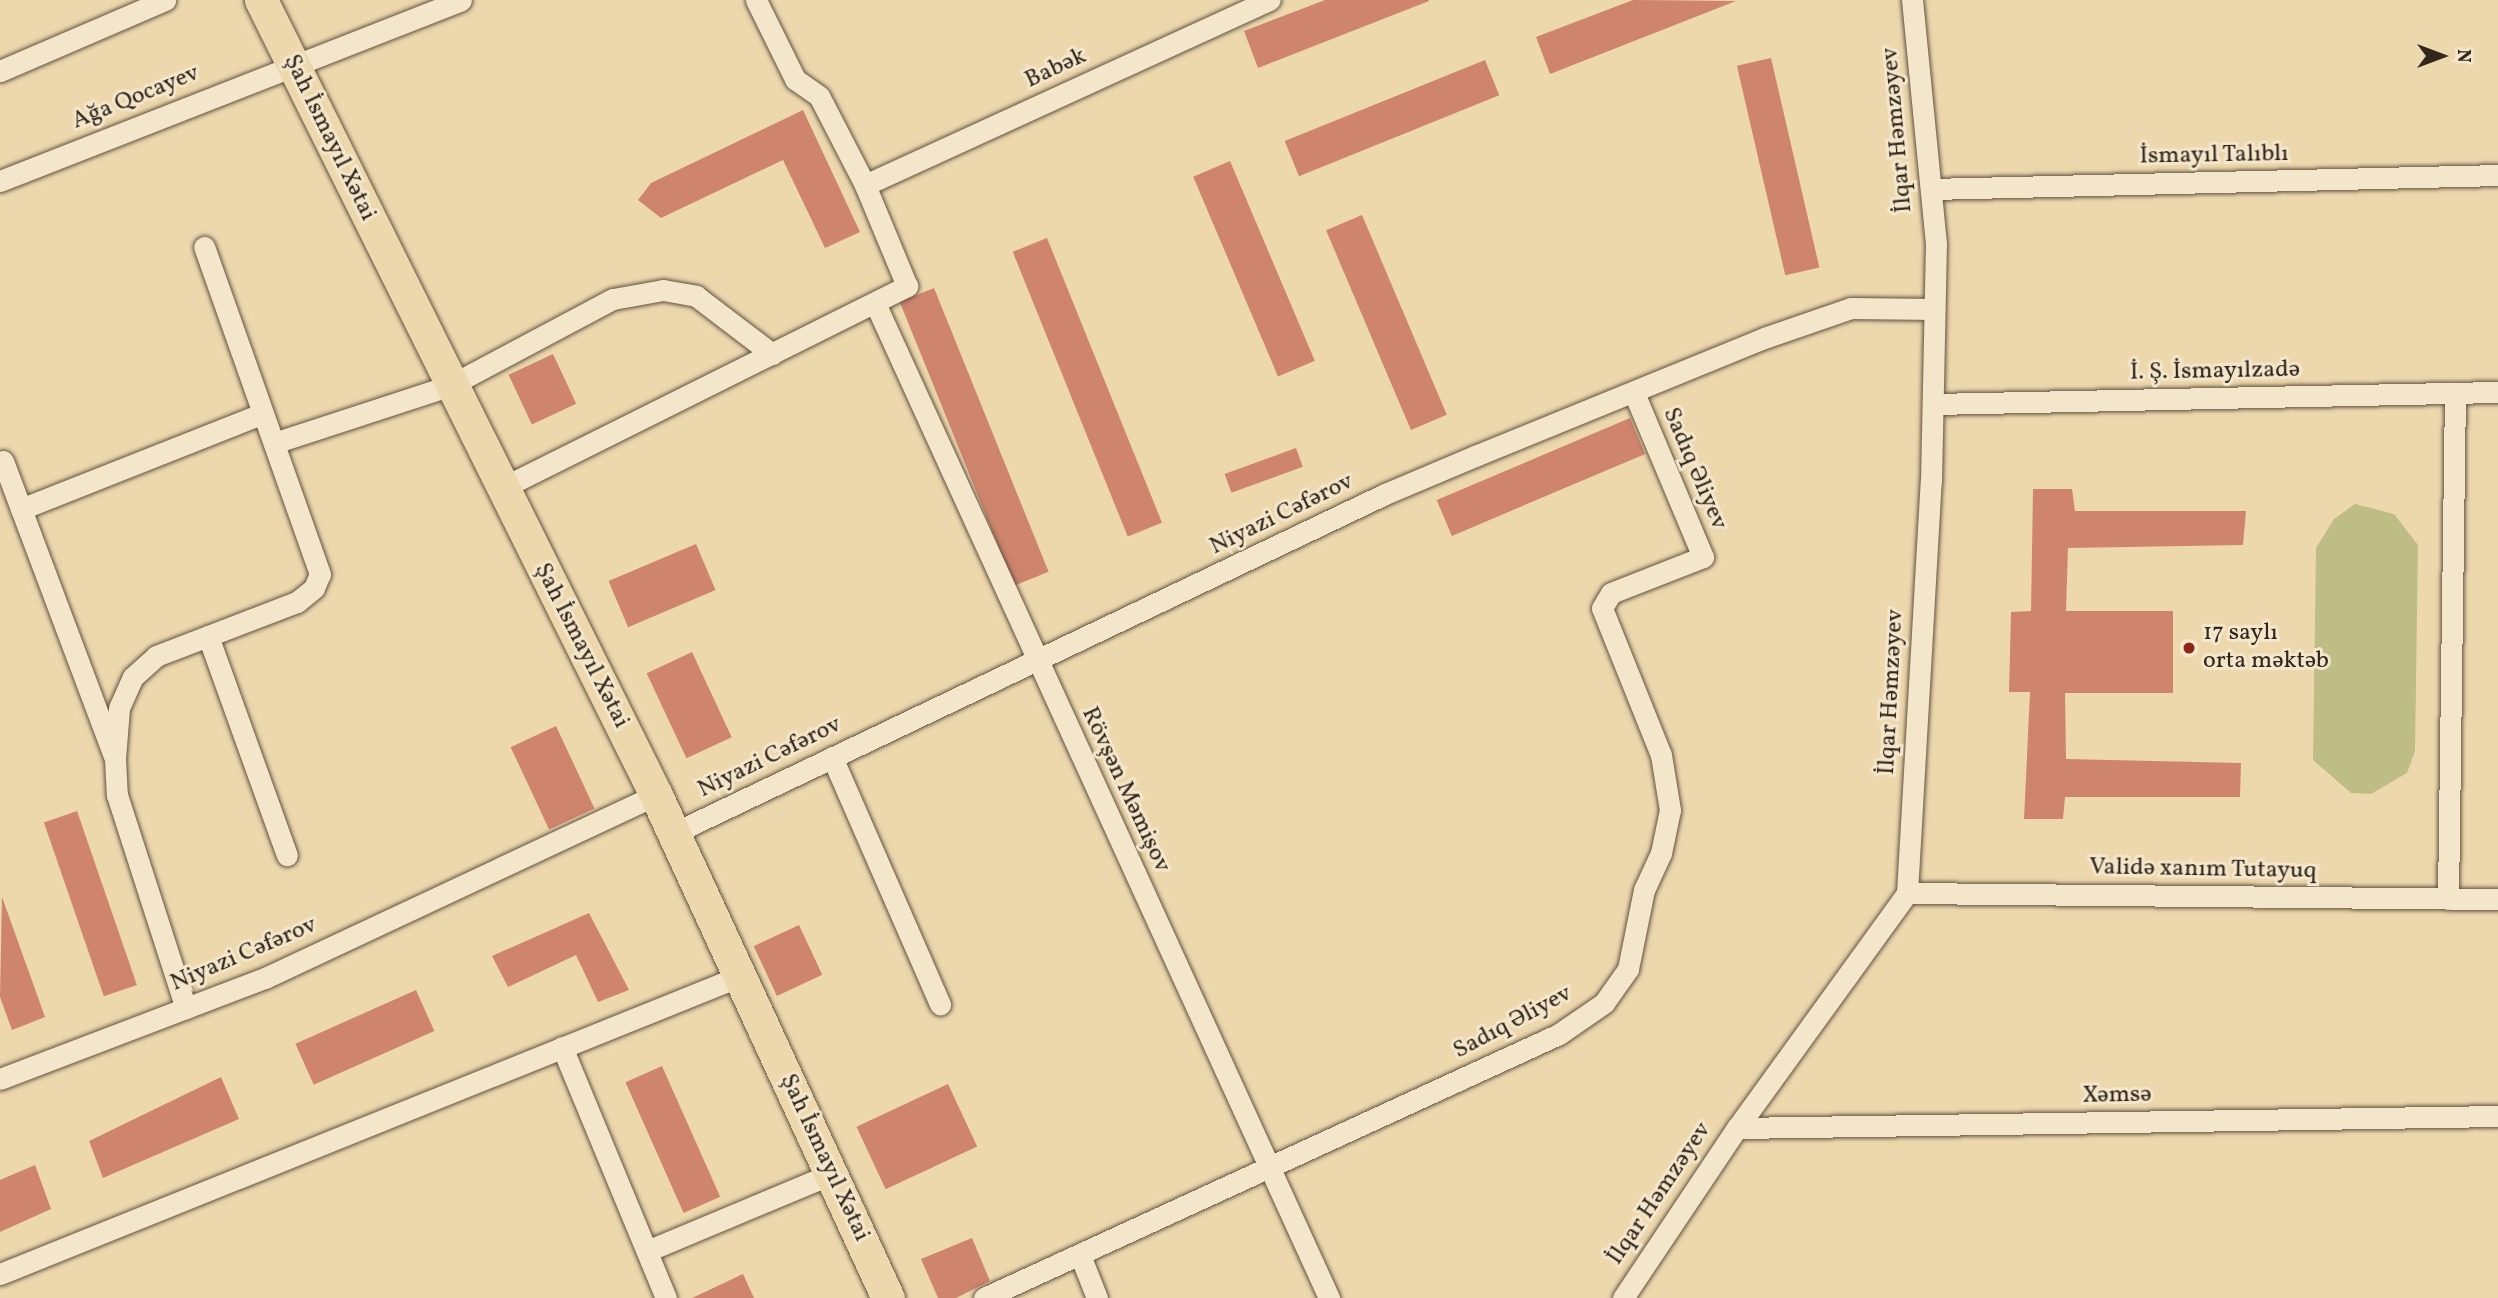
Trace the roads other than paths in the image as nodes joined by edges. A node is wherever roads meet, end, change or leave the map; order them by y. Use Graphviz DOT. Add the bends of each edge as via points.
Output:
graph roads {
  1 [pos="165,0"];
  2 [pos="261,0"];
  3 [pos="461,0"];
  4 [pos="756,0"];
  5 [pos="1270,0"];
  6 [pos="1912,0"];
  7 [pos="292,64"];
  8 [pos="0,71"];
  9 [pos="2498,175"];
  10 [pos="0,181"];
  11 [pos="865,185"];
  12 [pos="1931,190"];
  13 [pos="204,247"];
  14 [pos="875,303"];
  15 [pos="1934,309"];
  16 [pos="772,354"];
  17 [pos="451,385"];
  18 [pos="2498,392"];
  19 [pos="1634,393"];
  20 [pos="2455,393"];
  21 [pos="1933,404"];
  22 [pos="263,413"];
  23 [pos="274,443"];
  24 [pos="4,461"];
  25 [pos="502,488"];
  26 [pos="21,509"];
  27 [pos="208,636"];
  28 [pos="1036,660"];
  29 [pos="832,757"];
  30 [pos="115,759"];
  31 [pos="656,796"];
  32 [pos="674,833"];
  33 [pos="287,855"];
  34 [pos="1907,893"];
  35 [pos="2448,898"];
  36 [pos="2498,899"];
  37 [pos="740,976"];
  38 [pos="940,1004"];
  39 [pos="186,1008"];
  40 [pos="562,1047"];
  41 [pos="0,1079"];
  42 [pos="2498,1116"];
  43 [pos="1737,1128"];
  44 [pos="1272,1169"];
  45 [pos="831,1174"];
  46 [pos="647,1251"];
  47 [pos="1080,1255"];
  48 [pos="0,1274"];
  49 [pos="666,1298"];
  50 [pos="888,1298"];
  51 [pos="984,1298"];
  52 [pos="1097,1298"];
  53 [pos="1329,1298"];
  54 [pos="1623,1298"];
  1 -- 8 [label="street"];
  2 -- 7 [label="main road, Şah İsmayıl Xətai"];
  3 -- 7 [label="street, Ağa Qocayev"];
  4 -- 11 [label="street" via="795,79 819,96"];
  5 -- 11 [label="street, Babək"];
  6 -- 12 [label="street, İlqar Həmzəyev"];
  7 -- 10 [label="street, Ağa Qocayev"];
  7 -- 17 [label="main road, Şah İsmayıl Xətai"];
  9 -- 12 [label="street, İsmayıl Talıblı"];
  11 -- 14 [label="street" via="907,286"];
  12 -- 15 [label="street, İlqar Həmzəyev" via="1936,244"];
  13 -- 22 [label="street"];
  14 -- 16 [label="street"];
  14 -- 28 [label="street, Rövşən Məmişov"];
  15 -- 19 [label="street, Niyazi Cəfərov" via="1851,308 1764,338"];
  15 -- 21 [label="street, İlqar Həmzəyev"];
  16 -- 17 [label="street" via="696,296 663,290 613,299"];
  16 -- 25 [label="street"];
  17 -- 23 [label="street"];
  17 -- 25 [label="main road, Şah İsmayıl Xətai"];
  18 -- 20 [label="street, İ. Ş. İsmayılzadə"];
  19 -- 28 [label="street, Niyazi Cəfərov" via="1385,494"];
  19 -- 44 [label="street, Sadıq Əliyev" via="1703,557 1611,593 1602,608 1661,755 1670,810 1661,853 1644,890 1628,969 1604,1003 1559,1034"];
  20 -- 21 [label="street, İ. Ş. İsmayılzadə"];
  20 -- 35 [label="street"];
  21 -- 34 [label="street, İlqar Həmzəyev"];
  22 -- 23 [label="street"];
  22 -- 26 [label="street"];
  23 -- 27 [label="street" via="320,574 314,588 297,602"];
  24 -- 26 [label="street"];
  25 -- 31 [label="main road, Şah İsmayıl Xətai"];
  26 -- 30 [label="street"];
  27 -- 30 [label="street" via="156,656 134,677 120,708"];
  27 -- 33 [label="street"];
  28 -- 29 [label="street, Niyazi Cəfərov"];
  28 -- 44 [label="street, Rövşən Məmişov"];
  29 -- 32 [label="street, Niyazi Cəfərov"];
  29 -- 38 [label="street"];
  30 -- 39 [label="street" via="117,796"];
  31 -- 32 [label="main road, Şah İsmayıl Xətai"];
  31 -- 39 [label="street, Niyazi Cəfərov" via="265,978"];
  32 -- 37 [label="main road, Şah İsmayıl Xətai"];
  34 -- 35 [label="street, Validə xanım Tutayuq"];
  34 -- 43 [label="street, İlqar Həmzəyev"];
  35 -- 36 [label="street, Validə xanım Tutayuq"];
  37 -- 40 [label="street"];
  37 -- 45 [label="main road, Şah İsmayıl Xətai"];
  39 -- 41 [label="street, Niyazi Cəfərov"];
  40 -- 46 [label="street"];
  40 -- 48 [label="street"];
  42 -- 43 [label="street, Xəmsə"];
  43 -- 54 [label="street, İlqar Həmzəyev"];
  44 -- 47 [label="street, Sadıq Əliyev"];
  44 -- 53 [label="street, Rövşən Məmişov"];
  45 -- 46 [label="street"];
  45 -- 50 [label="main road, Şah İsmayıl Xətai"];
  46 -- 49 [label="street"];
  47 -- 51 [label="street, Sadıq Əliyev"];
  47 -- 52 [label="street"];
}
